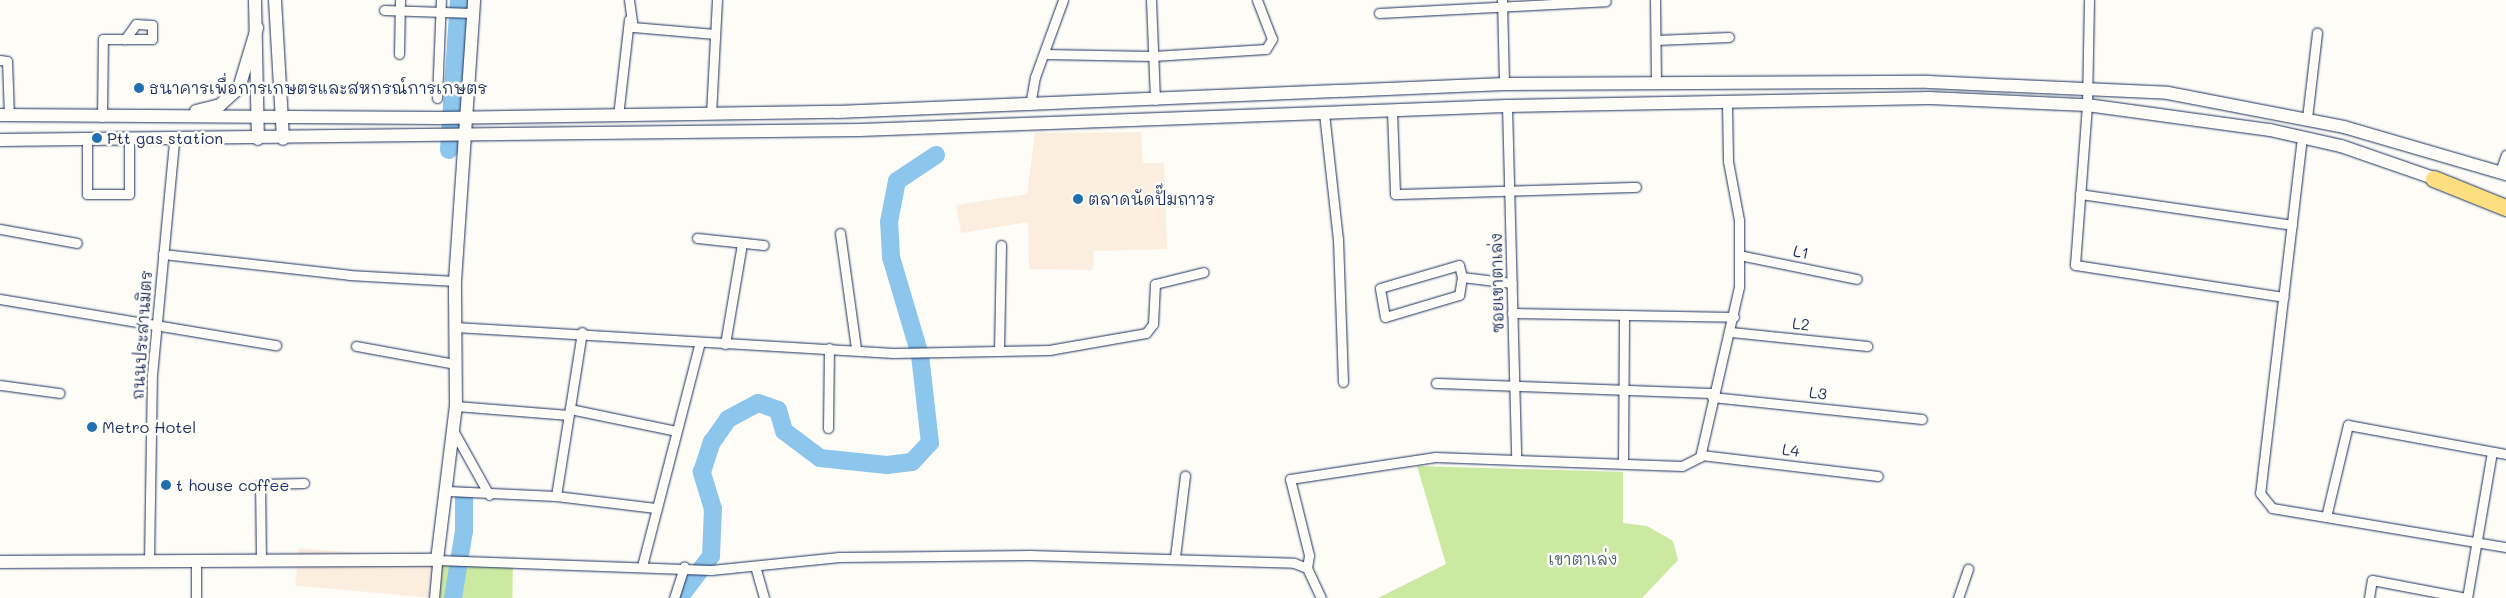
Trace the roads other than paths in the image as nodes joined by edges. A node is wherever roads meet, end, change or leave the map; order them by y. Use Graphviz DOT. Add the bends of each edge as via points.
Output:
graph roads {
  1 [pos="255,0"];
  2 [pos="275,0"];
  3 [pos="400,0"];
  4 [pos="440,0"];
  5 [pos="474,0"];
  6 [pos="629,0"];
  7 [pos="717,0"];
  8 [pos="1063,0"];
  9 [pos="1151,0"];
  10 [pos="1257,0"];
  11 [pos="1655,0"];
  12 [pos="2089,0"];
  13 [pos="1606,1"];
  14 [pos="1502,2"];
  15 [pos="384,10"];
  16 [pos="399,10"];
  17 [pos="440,12"];
  18 [pos="470,13"];
  19 [pos="1379,13"];
  20 [pos="629,20"];
  21 [pos="257,28"];
  22 [pos="2317,32"];
  23 [pos="715,34"];
  24 [pos="1729,37"];
  25 [pos="125,39"];
  26 [pos="1656,40"];
  27 [pos="399,54"];
  28 [pos="1044,54"];
  29 [pos="1153,56"];
  30 [pos="0,60"];
  31 [pos="1656,83"];
  32 [pos="1504,84"];
  33 [pos="281,86"];
  34 [pos="2088,87"];
  35 [pos="437,98"];
  36 [pos="1155,100"];
  37 [pos="1727,101"];
  38 [pos="1030,105"];
  39 [pos="1507,106"];
  40 [pos="2087,106"];
  41 [pos="1392,111"];
  42 [pos="1324,113"];
  43 [pos="712,114"];
  44 [pos="4,115"];
  45 [pos="256,116"];
  46 [pos="283,116"];
  47 [pos="618,116"];
  48 [pos="102,117"];
  49 [pos="462,117"];
  50 [pos="126,118"];
  51 [pos="322,118"];
  52 [pos="2308,118"];
  53 [pos="461,136"];
  54 [pos="2302,137"];
  55 [pos="258,139"];
  56 [pos="283,139"];
  57 [pos="0,140"];
  58 [pos="129,140"];
  59 [pos="174,140"];
  60 [pos="88,141"];
  61 [pos="2506,155"];
  62 [pos="2503,173"];
  63 [pos="2434,179"];
  64 [pos="1636,187"];
  65 [pos="1509,191"];
  66 [pos="2080,194"];
  67 [pos="2506,202"];
  68 [pos="2506,208"];
  69 [pos="2292,225"];
  70 [pos="0,229"];
  71 [pos="840,233"];
  72 [pos="697,238"];
  73 [pos="78,243"];
  74 [pos="742,243"];
  75 [pos="1001,245"];
  76 [pos="764,246"];
  77 [pos="163,254"];
  78 [pos="1738,255"];
  79 [pos="1204,272"];
  80 [pos="1462,278"];
  81 [pos="1857,279"];
  82 [pos="455,281"];
  83 [pos="1512,284"];
  84 [pos="2284,297"];
  85 [pos="0,299"];
  86 [pos="1512,313"];
  87 [pos="1624,315"];
  88 [pos="1734,318"];
  89 [pos="156,326"];
  90 [pos="455,327"];
  91 [pos="582,332"];
  92 [pos="1731,332"];
  93 [pos="700,342"];
  94 [pos="725,344"];
  95 [pos="276,345"];
  96 [pos="356,346"];
  97 [pos="1867,346"];
  98 [pos="828,348"];
  99 [pos="856,349"];
  100 [pos="999,352"];
  101 [pos="455,364"];
  102 [pos="1343,382"];
  103 [pos="1436,383"];
  104 [pos="0,385"];
  105 [pos="1514,387"];
  106 [pos="1624,390"];
  107 [pos="59,394"];
  108 [pos="1712,395"];
  109 [pos="456,406"];
  110 [pos="569,412"];
  111 [pos="1922,419"];
  112 [pos="828,428"];
  113 [pos="676,431"];
  114 [pos="454,432"];
  115 [pos="2492,452"];
  116 [pos="2506,454"];
  117 [pos="1701,455"];
  118 [pos="1516,459"];
  119 [pos="1623,463"];
  120 [pos="1185,476"];
  121 [pos="1878,476"];
  122 [pos="304,483"];
  123 [pos="454,492"];
  124 [pos="485,495"];
  125 [pos="556,496"];
  126 [pos="655,508"];
  127 [pos="2326,516"];
  128 [pos="2474,541"];
  129 [pos="2506,547"];
  130 [pos="1175,557"];
  131 [pos="437,560"];
  132 [pos="262,561"];
  133 [pos="0,562"];
  134 [pos="149,562"];
  135 [pos="196,562"];
  136 [pos="642,566"];
  137 [pos="755,566"];
  138 [pos="686,568"];
  139 [pos="1306,568"];
  140 [pos="1968,569"];
  141 [pos="674,597"];
  142 [pos="196,598"];
  143 [pos="434,598"];
  144 [pos="764,598"];
  145 [pos="1320,598"];
  146 [pos="1958,598"];
  147 [pos="2369,598"];
  148 [pos="2466,598"];
  1 -- 21 [label="main road"];
  2 -- 33 [label="main road"];
  3 -- 16 [label="street"];
  4 -- 17 [label="street"];
  5 -- 18 [label="main road"];
  6 -- 20 [label="street"];
  7 -- 23 [label="street"];
  8 -- 28 [label="street"];
  9 -- 29 [label="street"];
  10 -- 29 [label="street" via="1272,39 1266,49"];
  11 -- 26 [label="street"];
  12 -- 34 [label="street"];
  13 -- 14 [label="street"];
  14 -- 19 [label="street"];
  14 -- 32 [label="street"];
  15 -- 16 [label="street"];
  16 -- 17 [label="street"];
  16 -- 27 [label="street"];
  17 -- 18 [label="street"];
  17 -- 35 [label="street"];
  18 -- 49 [label="main road"];
  20 -- 23 [label="street" via="633,27"];
  20 -- 47 [label="street"];
  21 -- 45 [label="main road"];
  21 -- 50 [label="main road" via="244,76 228,100 205,110"];
  22 -- 52 [label="street"];
  23 -- 43 [label="street"];
  24 -- 26 [label="street"];
  25 -- 48 [label="street" via="103,38"];
  26 -- 31 [label="street"];
  28 -- 29 [label="street"];
  28 -- 38 [label="street"];
  29 -- 36 [label="street"];
  30 -- 44 [label="street" via="7,61"];
  31 -- 32 [label="main road"];
  31 -- 34 [label="main road" via="1929,82"];
  32 -- 36 [label="main road"];
  33 -- 46 [label="main road"];
  33 -- 51 [label="main road" via="294,110"];
  34 -- 40 [label="street"];
  34 -- 52 [label="main road" via="2168,93"];
  36 -- 38 [label="main road"];
  37 -- 39 [label="main road"];
  37 -- 40 [label="main road" via="1930,98"];
  37 -- 78 [label="street" via="1728,161 1739,220"];
  38 -- 43 [label="main road"];
  39 -- 41 [label="main road"];
  39 -- 65 [label="street, ซอยเขาตาเล่ง"];
  40 -- 54 [label="main road"];
  40 -- 66 [label="street"];
  41 -- 42 [label="main road"];
  41 -- 65 [label="street" via="1395,194"];
  42 -- 53 [label="main road" via="860,130"];
  42 -- 102 [label="street" via="1338,239"];
  43 -- 47 [label="main road"];
  44 -- 48 [label="main road"];
  45 -- 46 [label="main road"];
  45 -- 50 [label="main road"];
  45 -- 55 [label="main road"];
  46 -- 51 [label="main road"];
  46 -- 56 [label="main road"];
  47 -- 49 [label="main road"];
  48 -- 50 [label="main road"];
  49 -- 51 [label="main road"];
  49 -- 53 [label="main road"];
  52 -- 62 [label="main road"];
  53 -- 56 [label="main road"];
  53 -- 82 [label="main road"];
  54 -- 63 [label="main road"];
  54 -- 69 [label="street"];
  55 -- 56 [label="main road"];
  55 -- 59 [label="main road"];
  57 -- 60 [label="main road"];
  58 -- 59 [label="main road"];
  58 -- 60 [label="main road"];
  58 -- 60 [label="street" via="129,194 87,194"];
  59 -- 77 [label="street, ถนนประสานมิตร"];
  61 -- 62 [label="street"];
  63 -- 67 [label="main road"];
  63 -- 68 [label="highway"];
  64 -- 65 [label="street"];
  65 -- 83 [label="street, ซอยเขาตาเล่ง"];
  66 -- 69 [label="street"];
  66 -- 84 [label="street" via="2075,265"];
  69 -- 84 [label="street"];
  70 -- 73 [label="street"];
  71 -- 99 [label="street"];
  72 -- 74 [label="street"];
  74 -- 76 [label="street"];
  74 -- 94 [label="street"];
  75 -- 100 [label="street"];
  77 -- 82 [label="street" via="331,273"];
  77 -- 89 [label="street, ถนนประสานมิตร"];
  78 -- 81 [label="street, L1"];
  78 -- 88 [label="street"];
  79 -- 100 [label="street" via="1155,284 1153,324 1137,336 1049,350"];
  80 -- 80 [label="street" via="1460,265 1380,288 1384,317 1460,295"];
  80 -- 83 [label="street"];
  82 -- 90 [label="main road"];
  83 -- 86 [label="street, ซอยเขาตาเล่ง"];
  84 -- 127 [label="street" via="2260,493 2272,508"];
  85 -- 89 [label="street"];
  86 -- 87 [label="street"];
  86 -- 105 [label="street, ซอยเขาตาเล่ง"];
  87 -- 88 [label="street"];
  87 -- 106 [label="street"];
  88 -- 92 [label="street"];
  89 -- 95 [label="street"];
  89 -- 134 [label="street, ถนนประสานมิตร"];
  90 -- 91 [label="street"];
  90 -- 101 [label="main road"];
  91 -- 93 [label="street"];
  91 -- 110 [label="street"];
  92 -- 97 [label="street, L2"];
  92 -- 108 [label="street"];
  93 -- 94 [label="street"];
  93 -- 113 [label="street"];
  94 -- 98 [label="street"];
  96 -- 101 [label="street"];
  98 -- 99 [label="street"];
  98 -- 112 [label="street"];
  99 -- 100 [label="street" via="893,353"];
  101 -- 109 [label="main road"];
  103 -- 105 [label="street, L3"];
  104 -- 107 [label="street"];
  105 -- 106 [label="street, L3"];
  105 -- 118 [label="street, ซอยเขาตาเล่ง"];
  106 -- 108 [label="street, L3"];
  106 -- 119 [label="street"];
  108 -- 111 [label="street, L3"];
  108 -- 117 [label="street"];
  109 -- 110 [label="street"];
  109 -- 114 [label="main road"];
  110 -- 113 [label="street"];
  110 -- 125 [label="street"];
  113 -- 126 [label="street"];
  114 -- 123 [label="main road"];
  114 -- 124 [label="street"];
  115 -- 116 [label="street"];
  115 -- 127 [label="street" via="2348,425"];
  115 -- 128 [label="street"];
  117 -- 119 [label="street" via="1696,462 1682,466"];
  117 -- 121 [label="street, L4"];
  118 -- 119 [label="street"];
  118 -- 139 [label="street" via="1417,458 1290,479 1309,555"];
  120 -- 130 [label="street"];
  122 -- 132 [label="street" via="260,484"];
  123 -- 124 [label="street"];
  123 -- 131 [label="main road"];
  124 -- 125 [label="street"];
  125 -- 126 [label="street"];
  126 -- 136 [label="street"];
  127 -- 128 [label="street"];
  128 -- 129 [label="street"];
  128 -- 148 [label="street"];
  130 -- 137 [label="street" via="872,556"];
  130 -- 139 [label="street" via="1281,561"];
  131 -- 132 [label="main road"];
  131 -- 136 [label="street"];
  131 -- 143 [label="street"];
  132 -- 135 [label="main road"];
  133 -- 134 [label="main road"];
  134 -- 135 [label="main road"];
  135 -- 142 [label="street"];
  136 -- 138 [label="street"];
  137 -- 138 [label="street" via="711,570"];
  137 -- 144 [label="street"];
  138 -- 141 [label="street"];
  139 -- 145 [label="street"];
  140 -- 146 [label="street"];
  147 -- 148 [label="street" via="2372,580"];
}
